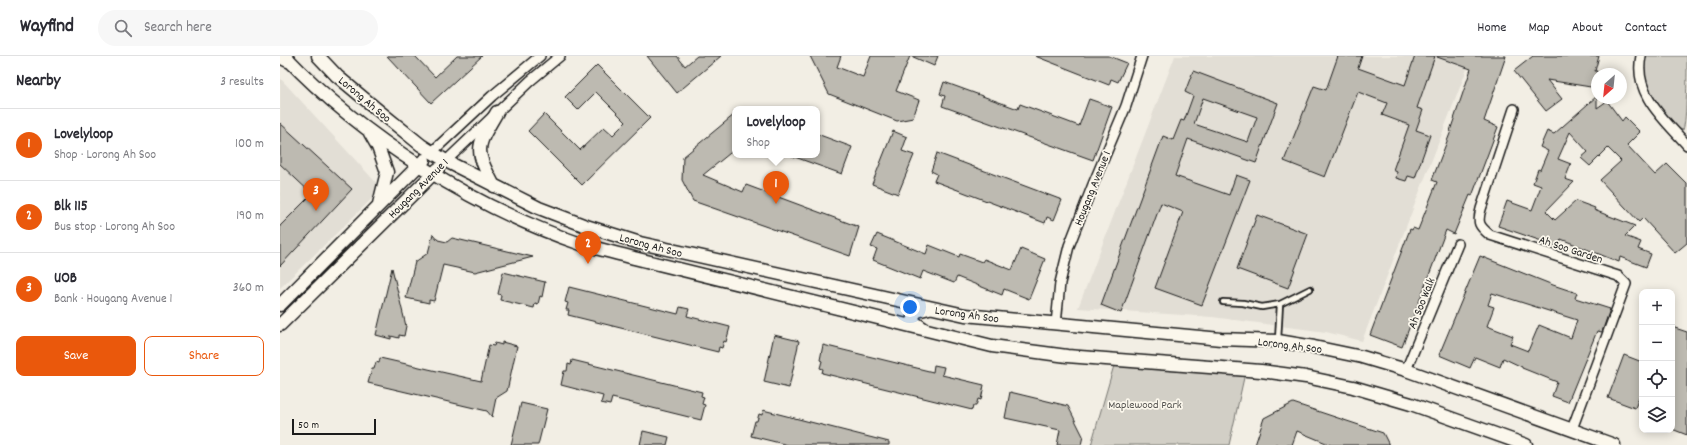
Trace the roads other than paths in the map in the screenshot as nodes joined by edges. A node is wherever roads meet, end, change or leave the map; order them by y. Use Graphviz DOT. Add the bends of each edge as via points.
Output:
graph roads {
  1 [pos="318,56"];
  2 [pos="540,56"];
  3 [pos="560,56"];
  4 [pos="1142,56"];
  5 [pos="1641,56"];
  6 [pos="284,57"];
  7 [pos="1514,109"];
  8 [pos="497,112"];
  9 [pos="370,132"];
  10 [pos="1687,145"];
  11 [pos="432,152"];
  12 [pos="446,161"];
  13 [pos="419,165"];
  14 [pos="433,174"];
  15 [pos="494,186"];
  16 [pos="378,207"];
  17 [pos="1458,244"];
  18 [pos="1310,289"];
  19 [pos="1223,302"];
  20 [pos="1280,304"];
  21 [pos="280,305"];
  22 [pos="929,308"];
  23 [pos="1056,324"];
  24 [pos="280,325"];
  25 [pos="926,331"];
  26 [pos="1278,342"];
  27 [pos="1406,370"];
  28 [pos="1572,429"];
  29 [pos="1526,445"];
  30 [pos="1614,445"];
  1 -- 11 [label="main road, Lorong Ah Soo" via="337,76"];
  2 -- 11 [label="street, Hougang Avenue 1"];
  3 -- 8 [label="street, Hougang Avenue 1"];
  4 -- 23 [label="street, Hougang Avenue 1" via="1126,106 1069,246 1060,282"];
  5 -- 10 [label="street" via="1641,75 1648,100"];
  6 -- 9 [label="main road, Lorong Ah Soo"];
  7 -- 28 [label="street, Ah Soo Garden" via="1480,209 1478,219 1481,227 1490,235 1618,276 1626,284"];
  8 -- 12 [label="street, Hougang Avenue 1"];
  8 -- 15 [label="main road" via="479,145 480,156"];
  9 -- 13 [label="main road, Lorong Ah Soo"];
  9 -- 16 [label="main road" via="387,172"];
  11 -- 12 [label="main road, Lorong Ah Soo"];
  11 -- 13 [label="main road, Hougang Avenue 1"];
  12 -- 14 [label="main road, Hougang Avenue 1"];
  12 -- 15 [label="main road, Lorong Ah Soo"];
  13 -- 14 [label="main road, Lorong Ah Soo"];
  13 -- 16 [label="main road, Hougang Avenue 1"];
  14 -- 24 [label="main road, Hougang Avenue 1"];
  14 -- 25 [label="main road, Lorong Ah Soo" via="490,206 581,244"];
  15 -- 22 [label="main road, Lorong Ah Soo" via="539,208 640,243"];
  16 -- 21 [label="main road, Hougang Avenue 1"];
  17 -- 27 [label="street, Ah Soo Walk"];
  18 -- 20 [label="lane"];
  19 -- 20 [label="lane" via="1262,307"];
  20 -- 26 [label="lane"];
  22 -- 23 [label="main road, Lorong Ah Soo" via="965,315"];
  22 -- 25 [label="main road" via="917,311 913,318 916,324"];
  23 -- 26 [label="main road, Lorong Ah Soo"];
  25 -- 29 [label="main road, Lorong Ah Soo" via="1038,353 1261,371 1306,378 1353,387 1411,404"];
  26 -- 27 [label="main road, Lorong Ah Soo" via="1314,346"];
  27 -- 28 [label="main road, Lorong Ah Soo"];
  28 -- 30 [label="main road, Lorong Ah Soo"];
}
